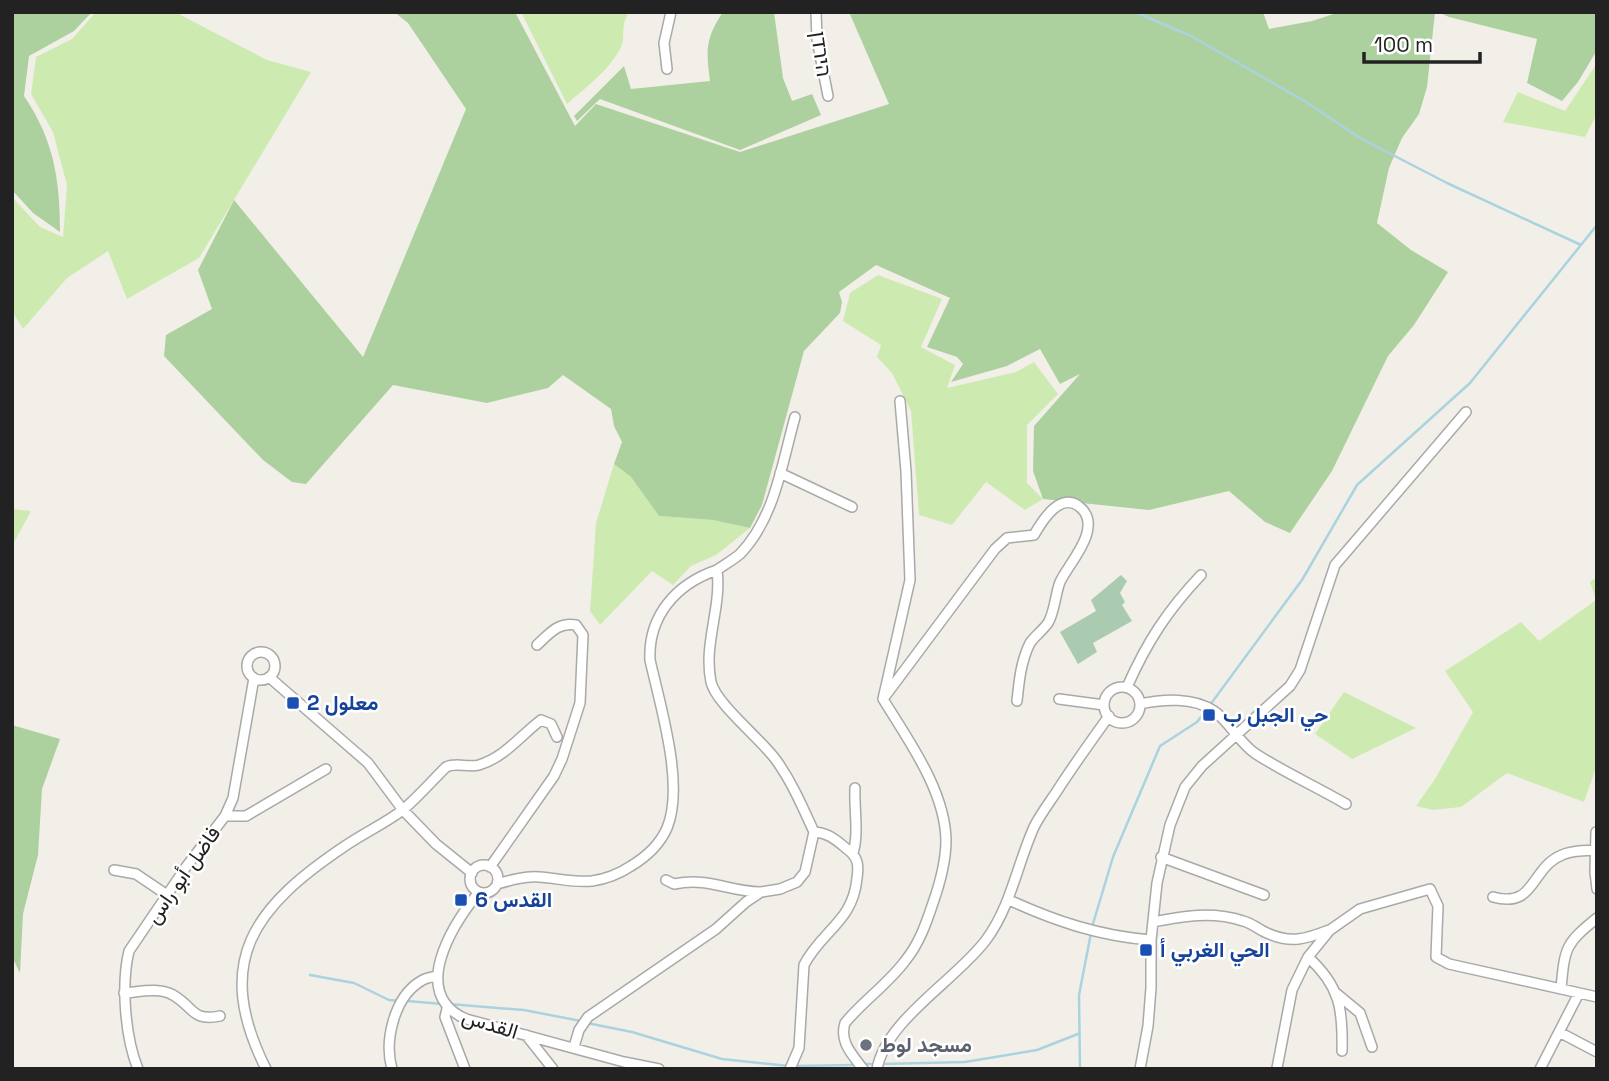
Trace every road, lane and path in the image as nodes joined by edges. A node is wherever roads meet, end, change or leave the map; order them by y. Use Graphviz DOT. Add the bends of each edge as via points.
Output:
graph roads {
  1 [pos="671,12"];
  2 [pos="816,12"];
  3 [pos="667,69"];
  4 [pos="828,96"];
  5 [pos="900,401"];
  6 [pos="1466,412"];
  7 [pos="795,417"];
  8 [pos="779,473"];
  9 [pos="852,507"];
  10 [pos="717,570"];
  11 [pos="1200,575"];
  12 [pos="537,645"];
  13 [pos="269,677"];
  14 [pos="254,678"];
  15 [pos="1127,687"];
  16 [pos="883,699"];
  17 [pos="1059,699"];
  18 [pos="1017,701"];
  19 [pos="1140,704"];
  20 [pos="1104,705"];
  21 [pos="1108,716"];
  22 [pos="1237,736"];
  23 [pos="557,737"];
  24 [pos="326,769"];
  25 [pos="855,788"];
  26 [pos="1346,804"];
  27 [pos="403,810"];
  28 [pos="225,816"];
  29 [pos="814,832"];
  30 [pos="1596,832"];
  31 [pos="1595,850"];
  32 [pos="853,853"];
  33 [pos="1161,858"];
  34 [pos="490,867"];
  35 [pos="114,870"];
  36 [pos="472,873"];
  37 [pos="666,880"];
  38 [pos="497,884"];
  39 [pos="1597,889"];
  40 [pos="479,892"];
  41 [pos="761,892"];
  42 [pos="167,895"];
  43 [pos="1264,895"];
  44 [pos="1493,897"];
  45 [pos="1009,900"];
  46 [pos="1597,918"];
  47 [pos="1153,922"];
  48 [pos="1330,930"];
  49 [pos="1151,940"];
  50 [pos="1308,957"];
  51 [pos="437,976"];
  52 [pos="1562,988"];
  53 [pos="124,993"];
  54 [pos="1579,993"];
  55 [pos="1337,994"];
  56 [pos="1597,997"];
  57 [pos="447,1009"];
  58 [pos="220,1016"];
  59 [pos="1559,1032"];
  60 [pos="526,1035"];
  61 [pos="574,1047"];
  62 [pos="1372,1047"];
  63 [pos="1342,1051"];
  64 [pos="1597,1052"];
  65 [pos="1277,1068"];
  66 [pos="138,1069"];
  67 [pos="265,1069"];
  68 [pos="392,1069"];
  69 [pos="465,1069"];
  70 [pos="554,1069"];
  71 [pos="659,1069"];
  72 [pos="790,1069"];
  73 [pos="863,1069"];
  74 [pos="877,1069"];
  75 [pos="1140,1069"];
  76 [pos="1269,1069"];
  77 [pos="1540,1069"];
  1 -- 3 [label="street" via="664,43"];
  2 -- 4 [label="street, הירדן"];
  5 -- 16 [label="street" via="910,580"];
  6 -- 22 [label="street" via="1335,565 1300,670 1290,686"];
  7 -- 8 [label="street"];
  8 -- 9 [label="street"];
  8 -- 10 [label="street" via="758,531 738,555"];
  10 -- 29 [label="street" via="719,589 708,660 711,686 776,760"];
  10 -- 38 [label="street" via="682,587 650,637 650,660 673,770 668,827 657,845 618,874 592,881 537,876"];
  11 -- 15 [label="street" via="1173,603"];
  12 -- 34 [label="street" via="565,623 576,625 583,635 580,703 554,776"];
  13 -- 14 [label="street"];
  13 -- 14 [label="street" via="273,661 258,653 247,663"];
  13 -- 27 [label="street" via="368,763"];
  14 -- 28 [label="street, فاضل أبو راس" via="237,779"];
  15 -- 19 [label="street" via="1136,693"];
  15 -- 20 [label="street" via="1111,691"];
  16 -- 18 [label="street" via="995,549 1007,538 1034,535 1055,506 1075,505 1085,516 1086,537 1061,579 1047,625 1031,642 1021,668"];
  16 -- 73 [label="street" via="927,770 946,838 939,884 915,948 845,1023 845,1044"];
  17 -- 20 [label="street"];
  19 -- 21 [label="street" via="1129,721 1118,722"];
  19 -- 22 [label="street" via="1159,700 1197,703 1214,711"];
  20 -- 21 [label="street"];
  21 -- 45 [label="street" via="1035,824"];
  22 -- 26 [label="street" via="1254,753"];
  22 -- 33 [label="street" via="1185,787"];
  23 -- 27 [label="street" via="551,724 541,720 502,755 477,765 446,767"];
  24 -- 28 [label="street" via="246,816"];
  25 -- 32 [label="street"];
  27 -- 36 [label="street"];
  27 -- 67 [label="street" via="305,874 264,914 252,934 243,957 242,983 249,1030"];
  28 -- 42 [label="street, فاضل أبو راس"];
  29 -- 32 [label="street" via="829,834"];
  29 -- 41 [label="street" via="805,872 797,882"];
  30 -- 31 [label="street"];
  31 -- 39 [label="street"];
  31 -- 44 [label="street" via="1561,855 1515,900"];
  32 -- 72 [label="street" via="858,867 855,897 804,965 799,1048"];
  33 -- 43 [label="street"];
  33 -- 47 [label="street"];
  34 -- 36 [label="street" via="479,866"];
  34 -- 38 [label="street" via="497,874"];
  35 -- 42 [label="street" via="136,874"];
  36 -- 40 [label="street" via="471,882"];
  37 -- 41 [label="street"];
  38 -- 40 [label="street" via="490,892"];
  40 -- 51 [label="street" via="447,941"];
  41 -- 61 [label="street" via="716,929 588,1017"];
  42 -- 53 [label="street, فاضل أبو راس" via="130,951"];
  45 -- 49 [label="street" via="1080,929"];
  45 -- 74 [label="street" via="985,942 885,1044"];
  46 -- 52 [label="street" via="1567,946"];
  47 -- 48 [label="street" via="1191,914 1215,915 1301,941"];
  47 -- 49 [label="street"];
  48 -- 50 [label="street"];
  48 -- 52 [label="street" via="1360,909 1430,889 1438,906 1436,957 1449,964"];
  49 -- 75 [label="street" via="1149,1013"];
  50 -- 55 [label="street" via="1324,971"];
  50 -- 65 [label="street" via="1292,990"];
  51 -- 57 [label="street, القدس"];
  51 -- 68 [label="street" via="421,981 398,1008 390,1035"];
  52 -- 54 [label="street"];
  53 -- 58 [label="street" via="160,991 199,1017"];
  53 -- 66 [label="street, فاضل أبو راس"];
  54 -- 56 [label="street"];
  54 -- 59 [label="street"];
  55 -- 62 [label="street" via="1360,1013"];
  55 -- 63 [label="street"];
  57 -- 60 [label="street, القدس" via="466,1019"];
  57 -- 69 [label="street" via="445,1017"];
  59 -- 64 [label="street"];
  59 -- 77 [label="street"];
  60 -- 61 [label="street, القدس"];
  60 -- 70 [label="street"];
  61 -- 71 [label="street, القدس"];
  65 -- 76 [label="street"];
}
